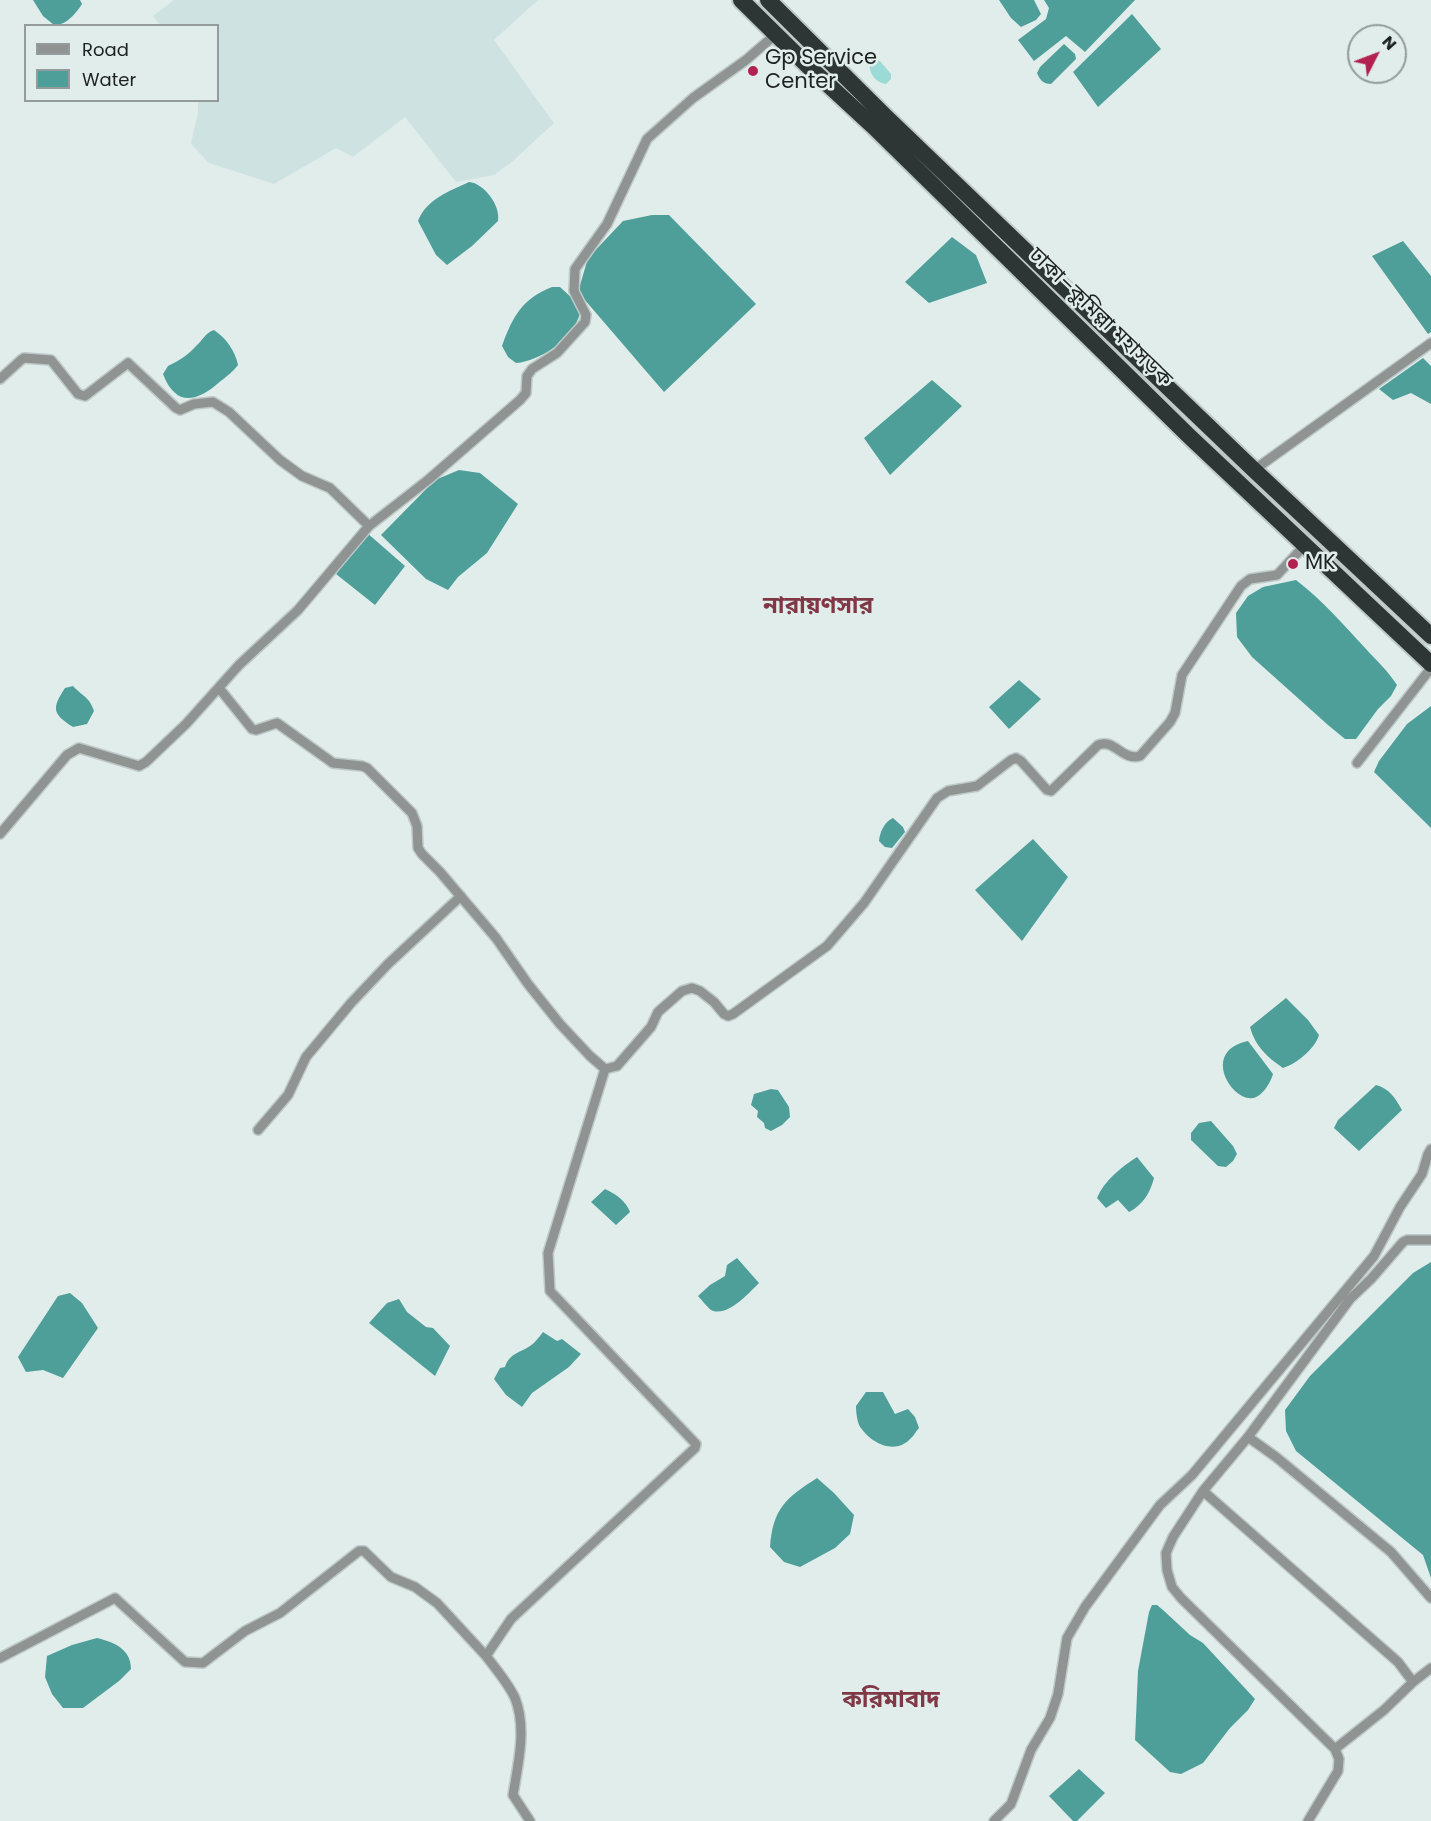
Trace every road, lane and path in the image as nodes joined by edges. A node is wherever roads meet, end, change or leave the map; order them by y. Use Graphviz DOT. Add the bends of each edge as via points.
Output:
graph roads {
  1 [pos="741,0"];
  2 [pos="768,0"];
  3 [pos="776,34"];
  4 [pos="880,122"];
  5 [pos="1431,343"];
  6 [pos="0,379"];
  7 [pos="1254,470"];
  8 [pos="369,526"];
  9 [pos="1305,545"];
  10 [pos="1398,606"];
  11 [pos="1386,621"];
  12 [pos="1431,636"];
  13 [pos="1431,666"];
  14 [pos="219,688"];
  15 [pos="1357,763"];
  16 [pos="0,834"];
  17 [pos="461,896"];
  18 [pos="605,1069"];
  19 [pos="258,1130"];
  20 [pos="1431,1149"];
  21 [pos="1431,1240"];
  22 [pos="1248,1437"];
  23 [pos="1203,1491"];
  24 [pos="1431,1598"];
  25 [pos="486,1656"];
  26 [pos="0,1658"];
  27 [pos="1431,1668"];
  28 [pos="1413,1682"];
  29 [pos="1335,1749"];
  30 [pos="530,1821"];
  31 [pos="994,1821"];
  32 [pos="1308,1821"];
  1 -- 3 [label="highway, ঢাকা–কুমিল্লা মহাসড়ক"];
  2 -- 4 [label="highway, ঢাকা–কুমিল্লা মহাসড়ক"];
  3 -- 4 [label="highway, ঢাকা–কুমিল্লা মহাসড়ক"];
  3 -- 8 [label="street" via="647,139 608,224 575,269 574,291 586,315 585,322 557,353 532,369 527,376 526,393 520,400"];
  4 -- 7 [label="highway, ঢাকা–কুমিল্লা মহাসড়ক"];
  4 -- 9 [label="highway, ঢাকা–কুমিল্লা মহাসড়ক" via="1189,436"];
  5 -- 7 [label="street"];
  6 -- 8 [label="street" via="24,358 48,359 78,394 85,396 128,363 180,410 213,402 229,412 280,460 302,476 330,488"];
  7 -- 10 [label="highway, ঢাকা–কুমিল্লা মহাসড়ক"];
  8 -- 14 [label="street" via="298,610"];
  9 -- 11 [label="highway, ঢাকা–কুমিল্লা মহাসড়ক"];
  9 -- 18 [label="street" via="1277,575 1250,579 1241,586 1182,675 1170,722 1140,756 1126,756 1103,743 1052,791 1016,758 977,786 942,794 864,903 827,946 728,1016 700,991 682,991 658,1012 651,1027 617,1066"];
  10 -- 11 [label="highway"];
  10 -- 12 [label="highway, ঢাকা–কুমিল্লা মহাসড়ক"];
  11 -- 13 [label="highway, ঢাকা–কুমিল্লা মহাসড়ক"];
  13 -- 15 [label="street"];
  14 -- 16 [label="street" via="140,766 80,748 67,755"];
  14 -- 17 [label="street" via="252,729 277,723 333,763 367,768 412,813 418,848"];
  17 -- 18 [label="street" via="556,1020"];
  17 -- 19 [label="street" via="351,1003 306,1058 288,1095"];
  18 -- 25 [label="street" via="548,1253 550,1291 696,1444 511,1619"];
  20 -- 31 [label="street" via="1422,1174 1374,1256 1192,1475 1160,1505 1085,1607 1067,1638 1050,1718 1031,1750 1011,1804"];
  21 -- 22 [label="street" via="1403,1242 1350,1299"];
  22 -- 23 [label="street"];
  22 -- 24 [label="street" via="1391,1552"];
  23 -- 28 [label="street" via="1398,1662"];
  23 -- 29 [label="street" via="1167,1553 1172,1587"];
  25 -- 26 [label="street" via="437,1603 416,1587 391,1577 364,1551 359,1551 280,1613 245,1630 202,1663 184,1662 115,1598"];
  25 -- 30 [label="street" via="515,1698 521,1744 513,1795"];
  27 -- 28 [label="street"];
  28 -- 29 [label="street"];
  29 -- 32 [label="street" via="1338,1771"];
}
